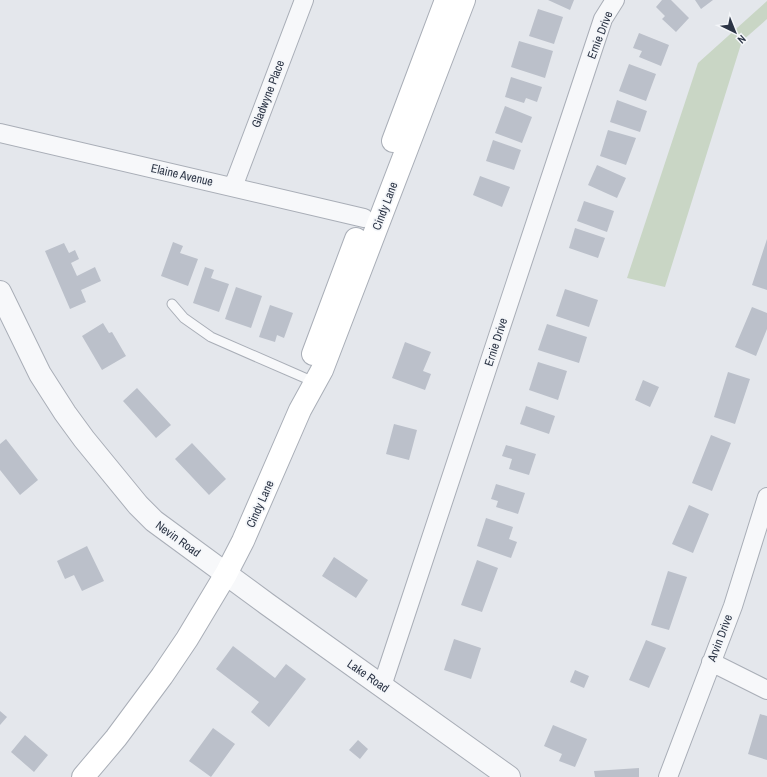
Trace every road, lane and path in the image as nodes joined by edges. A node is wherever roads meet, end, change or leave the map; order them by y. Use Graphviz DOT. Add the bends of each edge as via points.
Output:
graph roads {
  1 [pos="304,0"];
  2 [pos="446,0"];
  3 [pos="464,0"];
  4 [pos="615,0"];
  5 [pos="0,133"];
  6 [pos="233,187"];
  7 [pos="364,218"];
  8 [pos="0,292"];
  9 [pos="172,304"];
  10 [pos="305,378"];
  11 [pos="300,410"];
  12 [pos="767,497"];
  13 [pos="226,574"];
  14 [pos="711,662"];
  15 [pos="382,686"];
  16 [pos="767,690"];
  17 [pos="83,777"];
  18 [pos="510,777"];
  19 [pos="668,777"];
  1 -- 6 [label="street, Gladwyne Place"];
  2 -- 7 [label="main road, Cindy Lane"];
  3 -- 11 [label="main road, Cindy Lane" via="322,370"];
  4 -- 15 [label="street, Ernie Drive" via="603,19"];
  5 -- 6 [label="street, Elaine Avenue"];
  6 -- 7 [label="street, Elaine Avenue"];
  7 -- 10 [label="main road, Cindy Lane"];
  8 -- 13 [label="street, Nevin Road" via="40,374 84,439 138,506 154,521"];
  9 -- 10 [label="lane" via="184,318 211,337"];
  10 -- 11 [label="main road, Cindy Lane"];
  11 -- 13 [label="main road, Cindy Lane"];
  12 -- 14 [label="street, Arvin Drive" via="733,606"];
  13 -- 15 [label="street, Lake Road"];
  13 -- 17 [label="main road" via="162,676"];
  14 -- 16 [label="street"];
  14 -- 19 [label="street, Arvin Drive"];
  15 -- 18 [label="street, Lake Road"];
}
